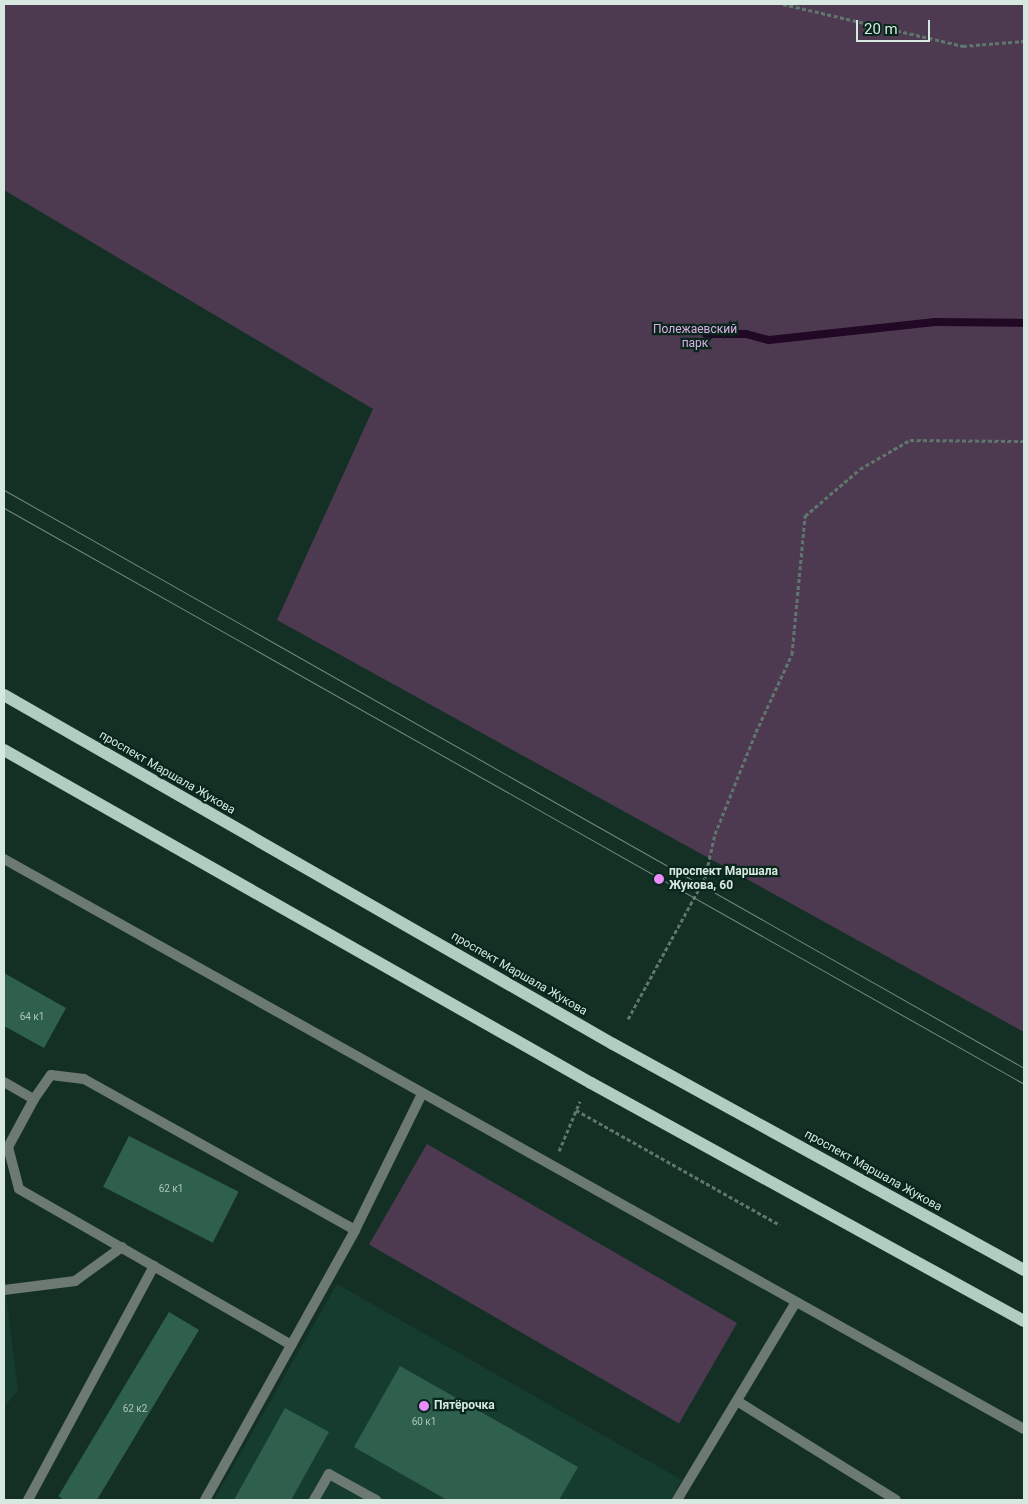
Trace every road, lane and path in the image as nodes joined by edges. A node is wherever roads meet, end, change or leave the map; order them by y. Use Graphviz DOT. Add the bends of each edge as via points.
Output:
graph roads {
  1 [pos="782,4"];
  2 [pos="1024,41"];
  3 [pos="1024,441"];
  4 [pos="4,696"];
  5 [pos="4,750"];
  6 [pos="4,859"];
  7 [pos="628,1019"];
  8 [pos="4,1082"];
  9 [pos="422,1094"];
  10 [pos="34,1099"];
  11 [pos="580,1101"];
  12 [pos="576,1110"];
  13 [pos="558,1151"];
  14 [pos="780,1224"];
  15 [pos="355,1230"];
  16 [pos="122,1248"];
  17 [pos="154,1266"];
  18 [pos="1024,1270"];
  19 [pos="4,1290"];
  20 [pos="796,1302"];
  21 [pos="1024,1321"];
  22 [pos="291,1344"];
  23 [pos="737,1401"];
  24 [pos="1024,1429"];
  25 [pos="28,1500"];
  26 [pos="205,1500"];
  27 [pos="314,1500"];
  28 [pos="376,1500"];
  29 [pos="677,1500"];
  30 [pos="896,1500"];
  1 -- 2 [label="path" via="963,46"];
  3 -- 7 [label="path" via="910,440 860,469 805,516 792,654 715,834 705,878"];
  4 -- 18 [label="main road, проспект Маршала Жукова" via="613,1044"];
  5 -- 21 [label="main road" via="591,1083"];
  6 -- 9 [label="street"];
  8 -- 10 [label="street"];
  9 -- 15 [label="street"];
  9 -- 20 [label="street"];
  10 -- 15 [label="street" via="51,1075 84,1078"];
  10 -- 16 [label="street" via="8,1147 19,1189"];
  11 -- 12 [label="path"];
  12 -- 13 [label="path"];
  12 -- 14 [label="path"];
  15 -- 22 [label="street"];
  16 -- 17 [label="street"];
  16 -- 19 [label="street" via="75,1282"];
  17 -- 22 [label="street"];
  17 -- 25 [label="street"];
  20 -- 23 [label="street"];
  20 -- 24 [label="street"];
  22 -- 26 [label="street"];
  23 -- 29 [label="street"];
  23 -- 30 [label="street"];
  27 -- 28 [label="street" via="329,1474"];
}
